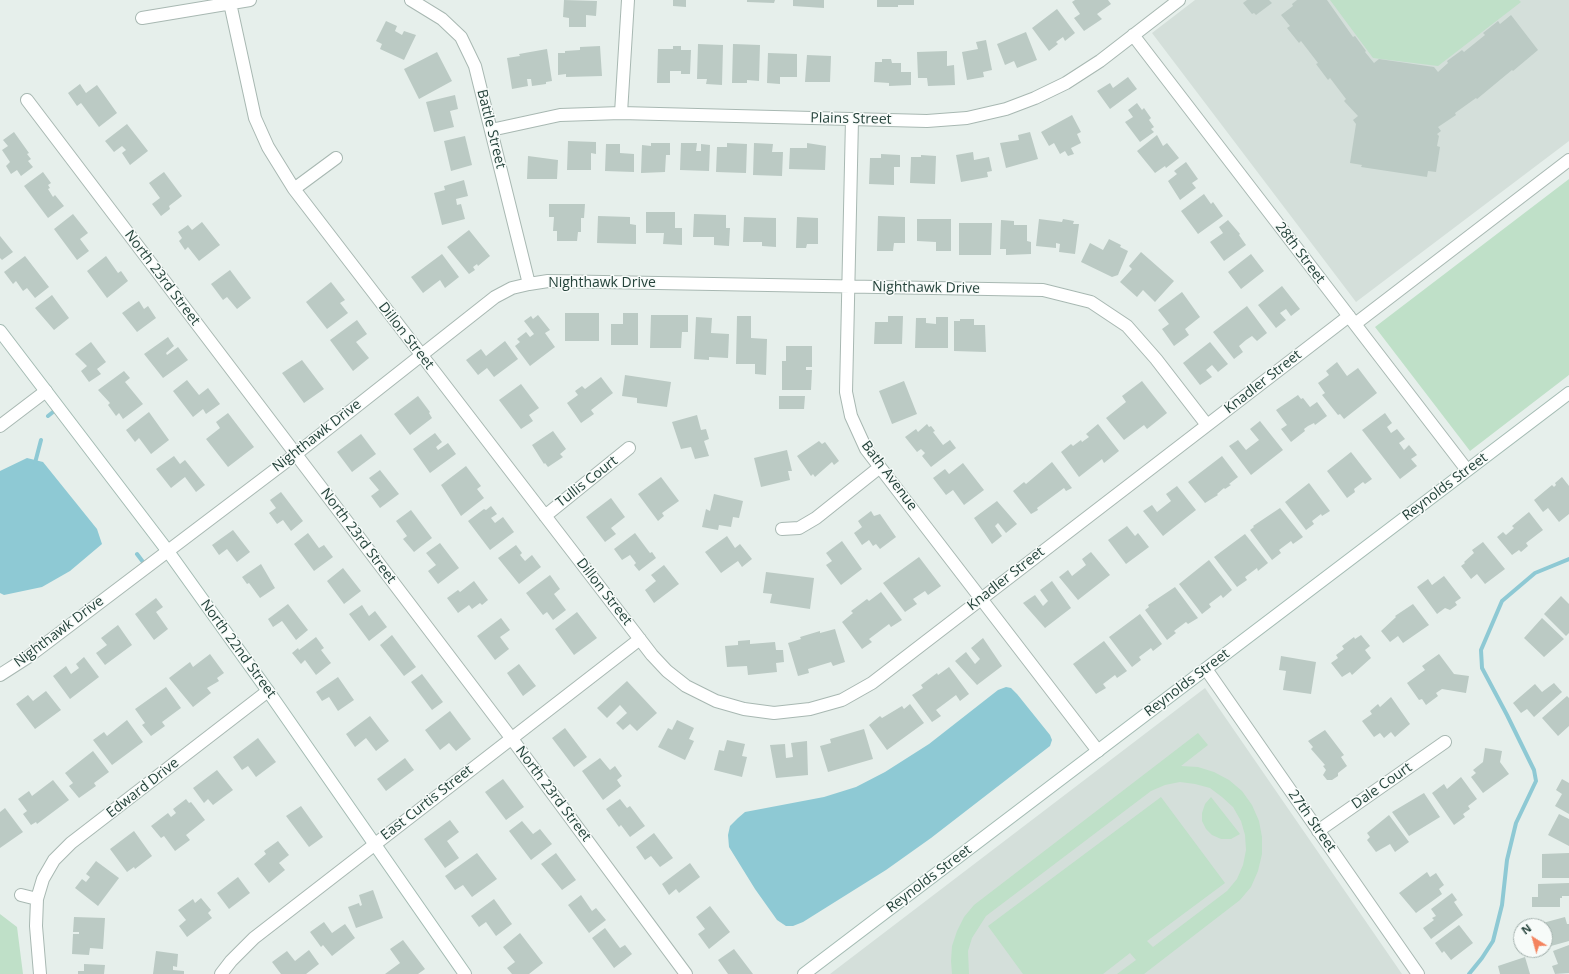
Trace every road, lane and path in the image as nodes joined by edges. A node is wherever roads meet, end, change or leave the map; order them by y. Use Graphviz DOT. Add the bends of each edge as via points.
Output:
graph roads {
  1 [pos="250,0"];
  2 [pos="411,0"];
  3 [pos="628,0"];
  4 [pos="1179,0"];
  5 [pos="230,3"];
  6 [pos="142,18"];
  7 [pos="1133,35"];
  8 [pos="27,100"];
  9 [pos="622,114"];
  10 [pos="852,119"];
  11 [pos="491,130"];
  12 [pos="336,158"];
  13 [pos="1569,160"];
  14 [pos="294,189"];
  15 [pos="529,284"];
  16 [pos="847,287"];
  17 [pos="1352,320"];
  18 [pos="0,331"];
  19 [pos="421,356"];
  20 [pos="46,391"];
  21 [pos="1569,393"];
  22 [pos="1207,425"];
  23 [pos="0,426"];
  24 [pos="630,448"];
  25 [pos="296,454"];
  26 [pos="880,467"];
  27 [pos="1467,470"];
  28 [pos="545,516"];
  29 [pos="782,529"];
  30 [pos="167,550"];
  31 [pos="981,599"];
  32 [pos="640,639"];
  33 [pos="1206,669"];
  34 [pos="0,675"];
  35 [pos="268,691"];
  36 [pos="512,738"];
  37 [pos="1445,742"];
  38 [pos="1098,751"];
  39 [pos="1318,831"];
  40 [pos="375,844"];
  41 [pos="21,895"];
  42 [pos="37,899"];
  43 [pos="40,974"];
  44 [pos="221,974"];
  45 [pos="465,974"];
  46 [pos="686,974"];
  47 [pos="804,974"];
  48 [pos="1418,974"];
  1 -- 5 [label="street"];
  2 -- 11 [label="street, Battle Street" via="442,19 461,38 475,66"];
  3 -- 9 [label="street"];
  4 -- 7 [label="street, Plains Street"];
  5 -- 6 [label="street"];
  5 -- 14 [label="street, Dillon Street" via="255,118 268,147"];
  7 -- 10 [label="street, Plains Street" via="1066,83 1006,109 967,118 927,121"];
  7 -- 17 [label="street, 28th Street"];
  8 -- 25 [label="street, North 23rd Street"];
  9 -- 10 [label="street, Plains Street"];
  9 -- 11 [label="street, Plains Street" via="560,114"];
  10 -- 16 [label="street, Bath Avenue"];
  11 -- 15 [label="street, Battle Street"];
  12 -- 14 [label="street"];
  13 -- 17 [label="street, Knadler Street"];
  14 -- 19 [label="street, Dillon Street"];
  15 -- 16 [label="street, Nighthawk Drive" via="548,281"];
  15 -- 19 [label="street, Nighthawk Drive" via="512,288 495,297"];
  16 -- 22 [label="street, Nighthawk Drive" via="1043,290 1091,302 1127,326"];
  16 -- 26 [label="street, Bath Avenue" via="846,392 851,416 859,436"];
  17 -- 22 [label="street, Knadler Street"];
  17 -- 27 [label="street, 28th Street"];
  18 -- 20 [label="street, North 22nd Street"];
  19 -- 25 [label="street, Nighthawk Drive"];
  19 -- 28 [label="street, Dillon Street"];
  20 -- 23 [label="street"];
  20 -- 30 [label="street, North 22nd Street"];
  21 -- 27 [label="street, Reynolds Street"];
  22 -- 31 [label="street, Knadler Street"];
  24 -- 28 [label="street, Tullis Court"];
  25 -- 30 [label="street, Nighthawk Drive"];
  25 -- 36 [label="street, North 23rd Street"];
  26 -- 29 [label="street" via="816,518 799,528"];
  26 -- 31 [label="street, Bath Avenue"];
  27 -- 33 [label="street, Reynolds Street"];
  28 -- 32 [label="street, Dillon Street"];
  30 -- 34 [label="street, Nighthawk Drive" via="28,657"];
  30 -- 35 [label="street, North 22nd Street"];
  31 -- 32 [label="street, Knadler Street" via="872,683 842,700 810,709 774,713 744,709 716,700 686,686 667,671"];
  31 -- 38 [label="street, Bath Avenue"];
  32 -- 36 [label="street, East Curtis Street"];
  33 -- 38 [label="street, Reynolds Street"];
  33 -- 39 [label="street, 27th Street"];
  35 -- 40 [label="street, North 22nd Street"];
  35 -- 42 [label="street, Edward Drive" via="71,843 54,860 43,879"];
  36 -- 40 [label="street, East Curtis Street"];
  36 -- 46 [label="street, North 23rd Street"];
  37 -- 39 [label="street, Dale Court"];
  38 -- 47 [label="street, Reynolds Street"];
  39 -- 48 [label="street, 27th Street"];
  40 -- 44 [label="street, East Curtis Street" via="254,938"];
  40 -- 45 [label="street, North 22nd Street"];
  41 -- 42 [label="street"];
  42 -- 43 [label="street, Edward Drive" via="36,926"];
}
